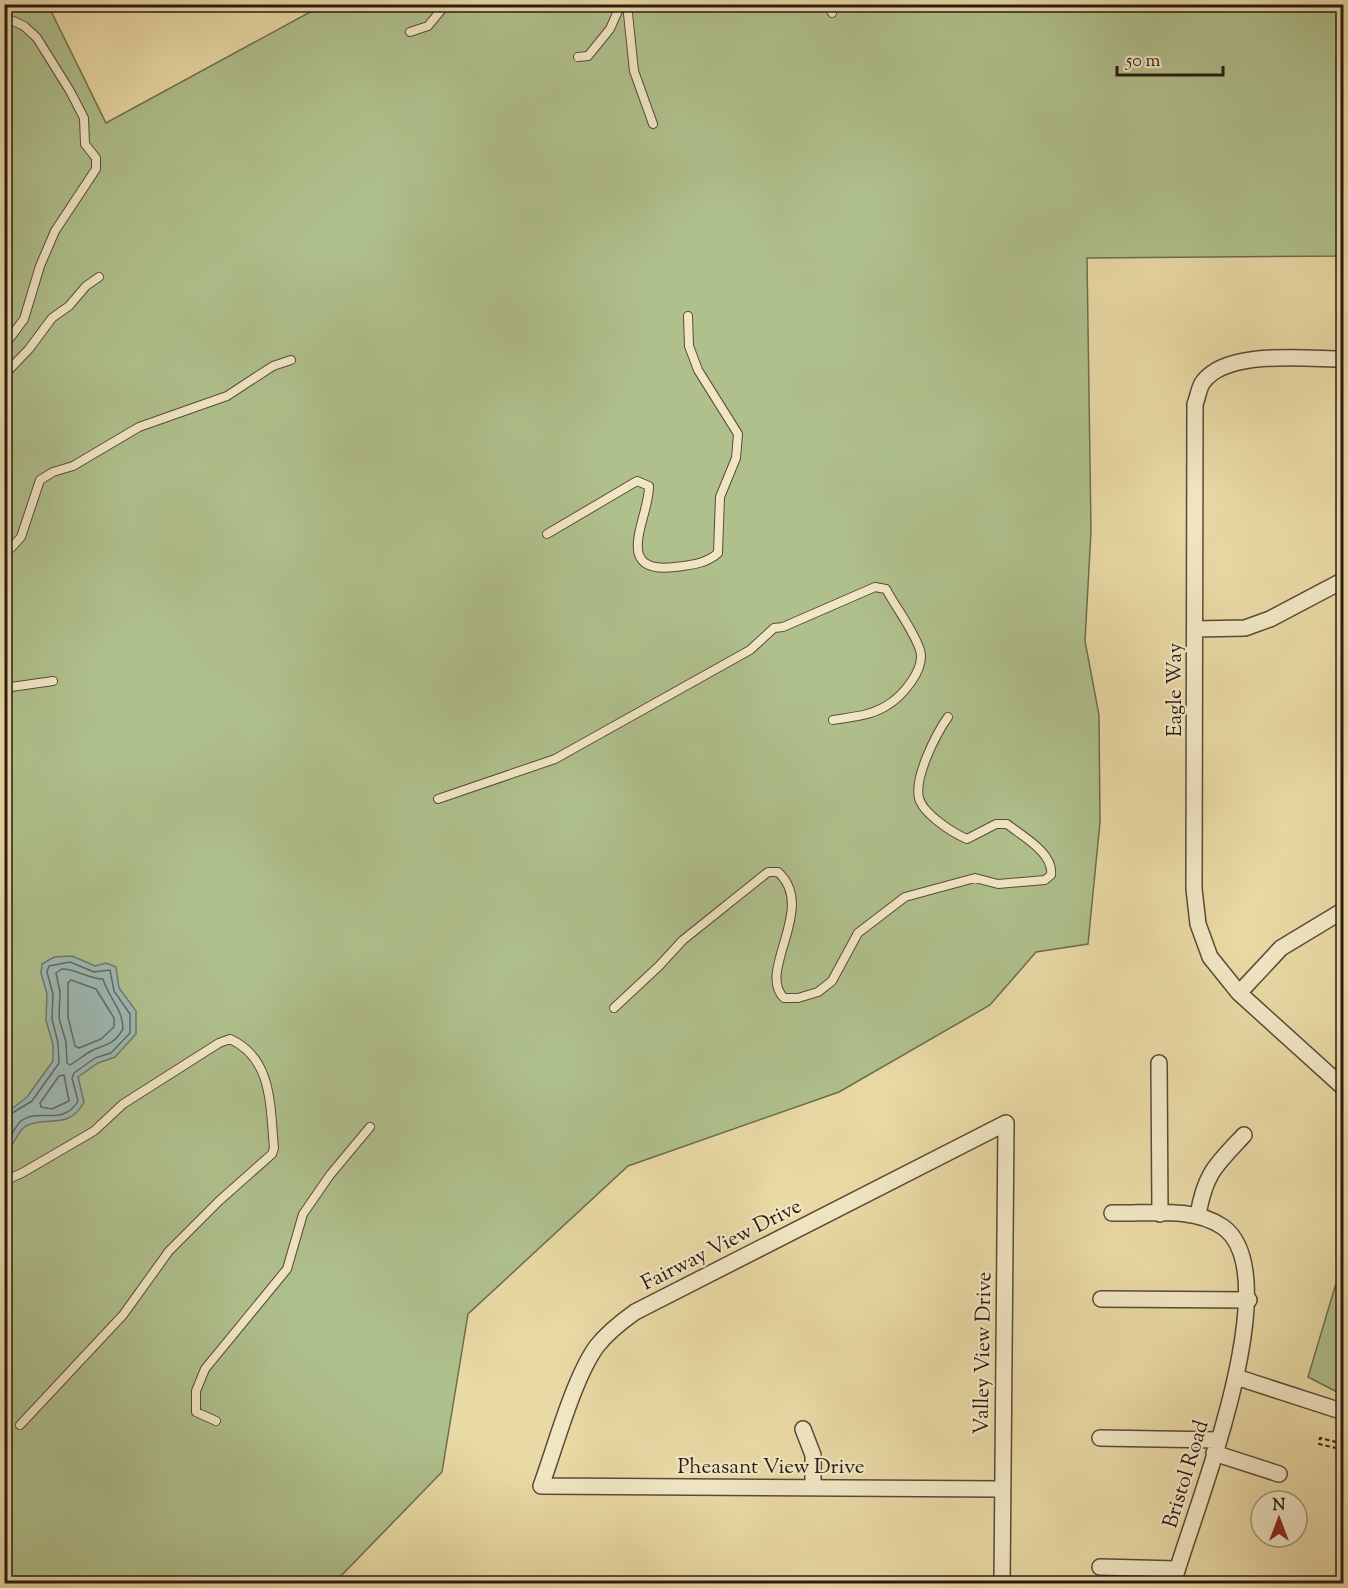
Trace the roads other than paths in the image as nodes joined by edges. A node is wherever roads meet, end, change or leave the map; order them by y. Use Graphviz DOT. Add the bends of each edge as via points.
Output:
graph roads {
  1 [pos="446,4"];
  2 [pos="621,4"];
  3 [pos="627,4"];
  4 [pos="828,4"];
  5 [pos="832,13"];
  6 [pos="4,17"];
  7 [pos="410,32"];
  8 [pos="578,57"];
  9 [pos="653,124"];
  10 [pos="99,277"];
  11 [pos="688,316"];
  12 [pos="4,346"];
  13 [pos="1344,359"];
  14 [pos="291,360"];
  15 [pos="4,375"];
  16 [pos="547,534"];
  17 [pos="4,550"];
  18 [pos="1344,580"];
  19 [pos="1195,629"];
  20 [pos="53,681"];
  21 [pos="4,688"];
  22 [pos="948,717"];
  23 [pos="833,720"];
  24 [pos="438,799"];
  25 [pos="1344,910"];
  26 [pos="1239,993"];
  27 [pos="614,1008"];
  28 [pos="1159,1063"];
  29 [pos="1344,1088"];
  30 [pos="1006,1123"];
  31 [pos="370,1128"];
  32 [pos="1244,1135"];
  33 [pos="4,1181"];
  34 [pos="1112,1213"];
  35 [pos="1160,1214"];
  36 [pos="1198,1215"];
  37 [pos="1101,1299"];
  38 [pos="1249,1300"];
  39 [pos="1236,1377"];
  40 [pos="1344,1412"];
  41 [pos="216,1421"];
  42 [pos="20,1425"];
  43 [pos="803,1429"];
  44 [pos="1100,1438"];
  45 [pos="1216,1447"];
  46 [pos="1279,1474"];
  47 [pos="542,1486"];
  48 [pos="813,1488"];
  49 [pos="1001,1489"];
  50 [pos="1100,1568"];
  51 [pos="1175,1576"];
  52 [pos="1002,1584"];
  1 -- 7 [label="lane" via="428,26"];
  2 -- 8 [label="lane" via="600,42 588,56"];
  3 -- 9 [label="lane" via="634,71"];
  4 -- 5 [label="lane"];
  6 -- 12 [label="lane" via="24,26 37,38 84,118 85,144 96,158 96,169 55,231 24,319"];
  10 -- 15 [label="lane" via="52,318"];
  11 -- 16 [label="lane" via="689,346 698,370 738,434 739,445 720,497 718,553 711,559 668,568 653,567 642,560 638,554 638,530 649,486 637,481"];
  13 -- 19 [label="street, Eagle Way" via="1249,359 1220,367 1203,382 1195,404"];
  14 -- 17 [label="lane" via="273,366 227,396 139,427 74,466 53,471 40,480 21,537"];
  18 -- 19 [label="street" via="1245,628"];
  19 -- 26 [label="street, Eagle Way" via="1194,889 1198,924 1209,957"];
  20 -- 21 [label="lane"];
  22 -- 27 [label="lane" via="933,738 918,784 919,799 928,813 967,839 996,824 1007,824 1046,856 1051,875 1045,880 998,884 975,878 904,897 858,933 832,981 818,992 784,998 775,979 790,930 790,898 785,878 778,872 768,872 683,940"];
  23 -- 24 [label="lane" via="864,716 887,706 919,668 920,651 886,589 875,587 774,628 750,650 555,759"];
  25 -- 26 [label="street" via="1281,948"];
  26 -- 29 [label="street, Eagle Way"];
  28 -- 35 [label="street"];
  30 -- 47 [label="street, Fairway View Drive" via="635,1312 612,1328 584,1368"];
  30 -- 49 [label="street, Valley View Drive"];
  31 -- 41 [label="lane" via="303,1214 286,1269 205,1369 196,1391 196,1412"];
  32 -- 36 [label="street" via="1212,1168"];
  33 -- 42 [label="lane" via="94,1131 123,1104 219,1043 230,1040 244,1045 260,1064 267,1082 272,1154 169,1251 123,1315"];
  34 -- 35 [label="street, Bristol Road"];
  35 -- 36 [label="street, Bristol Road"];
  36 -- 38 [label="street, Bristol Road" via="1224,1228 1240,1246"];
  37 -- 38 [label="street"];
  38 -- 39 [label="street, Bristol Road"];
  39 -- 40 [label="street"];
  39 -- 45 [label="street, Bristol Road"];
  43 -- 48 [label="street" via="813,1455"];
  44 -- 45 [label="street"];
  45 -- 46 [label="street"];
  45 -- 51 [label="street, Bristol Road"];
  47 -- 48 [label="street, Pheasant View Drive"];
  48 -- 49 [label="street, Pheasant View Drive"];
  49 -- 52 [label="street, Valley View Drive"];
  50 -- 51 [label="street"];
}
